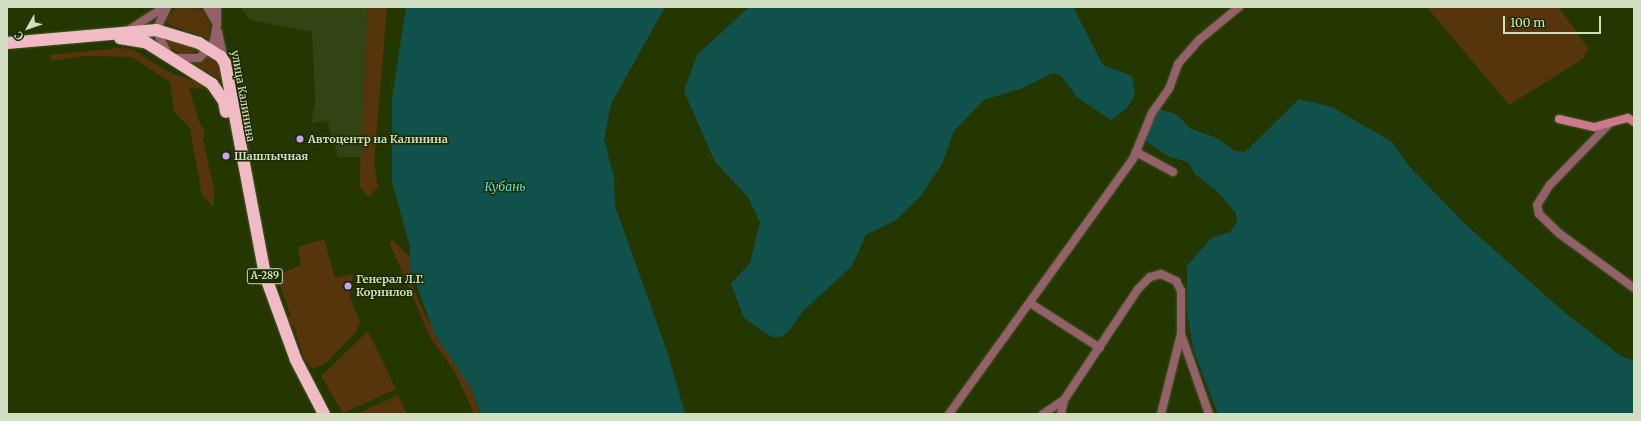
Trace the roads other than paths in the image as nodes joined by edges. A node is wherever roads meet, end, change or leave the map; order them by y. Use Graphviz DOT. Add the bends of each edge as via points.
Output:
graph roads {
  1 [pos="166,7"];
  2 [pos="207,7"];
  3 [pos="217,7"];
  4 [pos="1239,7"];
  5 [pos="217,27"];
  6 [pos="156,30"];
  7 [pos="127,31"];
  8 [pos="114,35"];
  9 [pos="7,43"];
  10 [pos="211,48"];
  11 [pos="7,49"];
  12 [pos="172,56"];
  13 [pos="225,62"];
  14 [pos="1559,119"];
  15 [pos="1634,122"];
  16 [pos="1609,124"];
  17 [pos="1136,152"];
  18 [pos="1173,172"];
  19 [pos="1634,288"];
  20 [pos="1030,303"];
  21 [pos="1181,334"];
  22 [pos="1100,348"];
  23 [pos="1064,400"];
  24 [pos="317,414"];
  25 [pos="324,414"];
  26 [pos="949,414"];
  27 [pos="1043,414"];
  28 [pos="1061,414"];
  29 [pos="1162,414"];
  30 [pos="1209,414"];
  1 -- 6 [label="street"];
  1 -- 7 [label="street"];
  2 -- 5 [label="street, А-289"];
  3 -- 5 [label="street, улица Калинина"];
  4 -- 17 [label="street" via="1199,40 1178,64 1169,89 1152,113"];
  5 -- 10 [label="street"];
  5 -- 13 [label="street, улица Калинина / А-289"];
  6 -- 7 [label="highway"];
  6 -- 10 [label="highway"];
  6 -- 12 [label="street, А-289" via="160,44"];
  7 -- 8 [label="highway"];
  8 -- 9 [label="highway"];
  8 -- 11 [label="highway"];
  8 -- 12 [label="highway, улица Калинина" via="140,40"];
  10 -- 12 [label="street" via="193,60"];
  10 -- 13 [label="highway"];
  12 -- 24 [label="highway, улица Калинина / А-289" via="212,84 224,101 259,277 290,363"];
  13 -- 25 [label="highway, улица Калинина / А-289" via="265,275 296,360"];
  14 -- 16 [label="street" via="1594,127"];
  15 -- 16 [label="street" via="1628,118"];
  16 -- 19 [label="street" via="1549,186 1537,205 1539,214 1560,234"];
  17 -- 18 [label="street"];
  17 -- 20 [label="street" via="1105,201"];
  20 -- 22 [label="street"];
  20 -- 26 [label="street"];
  21 -- 22 [label="street" via="1179,286 1171,277 1155,275 1138,289"];
  21 -- 29 [label="street"];
  21 -- 30 [label="street"];
  22 -- 23 [label="street"];
  23 -- 27 [label="street"];
  23 -- 28 [label="street"];
}
